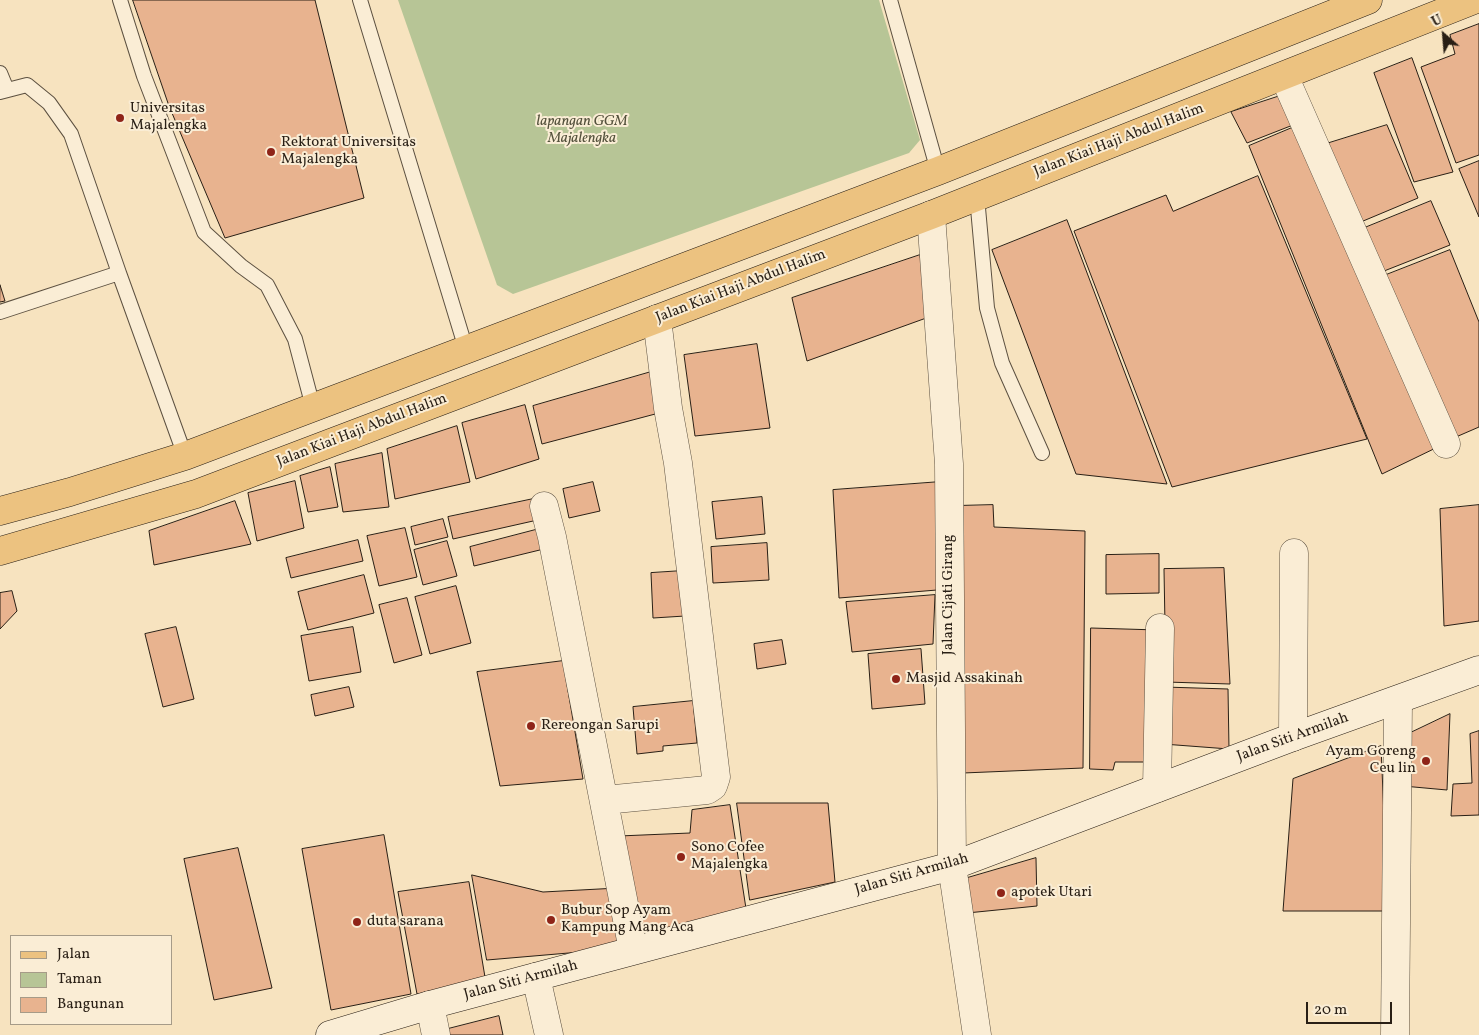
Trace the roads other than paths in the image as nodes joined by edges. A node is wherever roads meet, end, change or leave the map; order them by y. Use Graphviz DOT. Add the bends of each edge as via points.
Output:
graph roads {
  1 [pos="120,0"];
  2 [pos="360,0"];
  3 [pos="890,0"];
  4 [pos="1368,0"];
  5 [pos="1474,0"];
  6 [pos="1324,8"];
  7 [pos="0,73"];
  8 [pos="1284,76"];
  9 [pos="3,91"];
  10 [pos="938,171"];
  11 [pos="977,197"];
  12 [pos="931,215"];
  13 [pos="119,273"];
  14 [pos="0,312"];
  15 [pos="657,319"];
  16 [pos="466,349"];
  17 [pos="312,406"];
  18 [pos="1446,444"];
  19 [pos="1042,453"];
  20 [pos="185,456"];
  21 [pos="196,494"];
  22 [pos="544,506"];
  23 [pos="0,511"];
  24 [pos="0,550"];
  25 [pos="1294,553"];
  26 [pos="1160,628"];
  27 [pos="1479,670"];
  28 [pos="1398,700"];
  29 [pos="1294,737"];
  30 [pos="1157,788"];
  31 [pos="605,800"];
  32 [pos="952,866"];
  33 [pos="633,950"];
  34 [pos="536,977"];
  35 [pos="430,1005"];
  36 [pos="330,1035"];
  37 [pos="436,1035"];
  38 [pos="549,1035"];
  39 [pos="977,1035"];
  40 [pos="1395,1035"];
  1 -- 17 [label="lane" via="144,76 204,232 267,285 295,339"];
  2 -- 16 [label="lane"];
  3 -- 10 [label="lane"];
  4 -- 6 [label="main road"];
  5 -- 8 [label="main road, Jalan Kiai Haji Abdul Halim"];
  6 -- 10 [label="main road"];
  7 -- 9 [label="lane"];
  8 -- 11 [label="main road, Jalan Kiai Haji Abdul Halim"];
  8 -- 18 [label="street"];
  9 -- 13 [label="lane" via="27,85 49,103 71,134"];
  10 -- 16 [label="main road"];
  11 -- 12 [label="main road, Jalan Kiai Haji Abdul Halim"];
  11 -- 19 [label="lane" via="987,308 1002,363"];
  12 -- 15 [label="main road, Jalan Kiai Haji Abdul Halim"];
  12 -- 32 [label="street, Jalan Cijati Girang" via="949,464"];
  13 -- 14 [label="lane"];
  13 -- 20 [label="lane"];
  15 -- 21 [label="main road, Jalan Kiai Haji Abdul Halim"];
  15 -- 31 [label="street" via="716,777 713,786 707,790"];
  16 -- 17 [label="main road"];
  17 -- 20 [label="main road"];
  20 -- 21 [label="main road"];
  20 -- 23 [label="main road"];
  21 -- 24 [label="main road, Jalan Kiai Haji Abdul Halim"];
  22 -- 31 [label="street"];
  25 -- 29 [label="street"];
  26 -- 30 [label="street"];
  27 -- 28 [label="street, Jalan Siti Armilah"];
  28 -- 29 [label="street, Jalan Siti Armilah"];
  28 -- 40 [label="street"];
  29 -- 30 [label="street, Jalan Siti Armilah"];
  30 -- 32 [label="street, Jalan Siti Armilah"];
  31 -- 33 [label="street"];
  32 -- 33 [label="street, Jalan Siti Armilah"];
  32 -- 39 [label="street, Jalan Cijati Girang"];
  33 -- 34 [label="street, Jalan Siti Armilah"];
  34 -- 35 [label="street, Jalan Siti Armilah"];
  34 -- 38 [label="street"];
  35 -- 36 [label="street, Jalan Siti Armilah"];
  35 -- 37 [label="street"];
}
